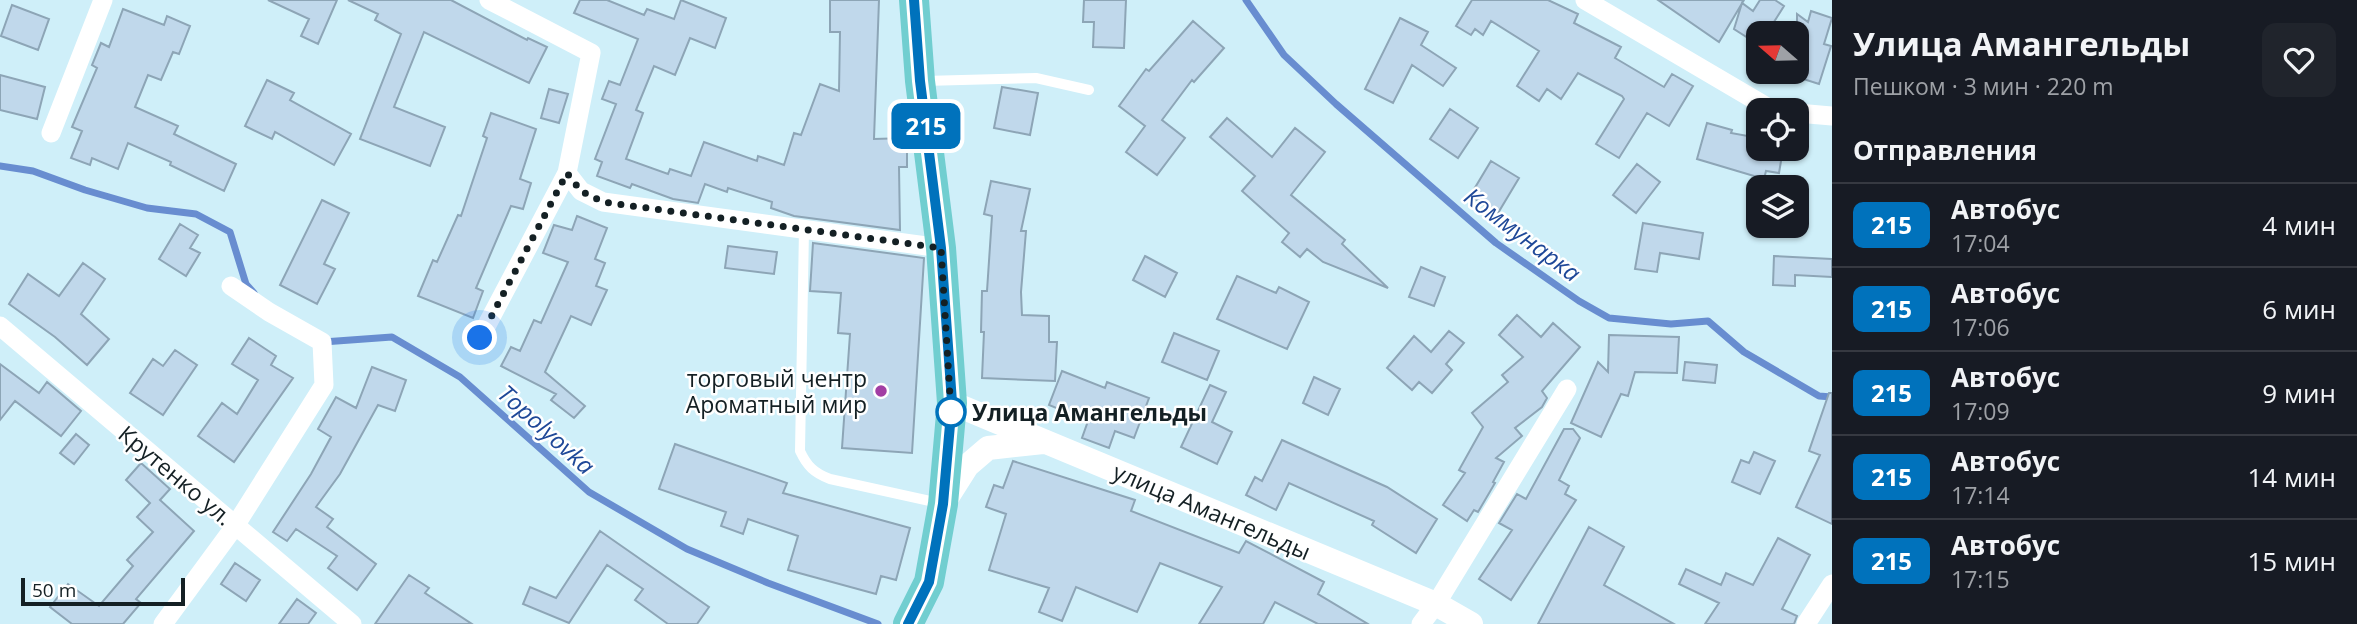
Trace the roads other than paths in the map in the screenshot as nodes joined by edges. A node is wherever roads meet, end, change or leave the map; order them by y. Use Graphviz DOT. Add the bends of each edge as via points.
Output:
graph roads {
  1 [pos="103,0"];
  2 [pos="489,0"];
  3 [pos="914,0"];
  4 [pos="1585,0"];
  5 [pos="920,81"];
  6 [pos="1089,90"];
  7 [pos="1752,98"];
  8 [pos="1809,114"];
  9 [pos="1832,116"];
  10 [pos="51,133"];
  11 [pos="567,173"];
  12 [pos="804,229"];
  13 [pos="941,248"];
  14 [pos="231,286"];
  15 [pos="0,326"];
  16 [pos="480,338"];
  17 [pos="1567,389"];
  18 [pos="952,402"];
  19 [pos="1046,442"];
  20 [pos="943,504"];
  21 [pos="235,526"];
  22 [pos="1832,584"];
  23 [pos="1436,604"];
  24 [pos="1826,605"];
  25 [pos="163,624"];
  26 [pos="352,624"];
  27 [pos="908,624"];
  28 [pos="1421,624"];
  29 [pos="1471,624"];
  30 [pos="1806,624"];
  1 -- 10 [label="street"];
  2 -- 11 [label="street" via="591,53"];
  3 -- 5 [label="main road"];
  4 -- 7 [label="street"];
  5 -- 6 [label="lane" via="1036,78"];
  5 -- 13 [label="main road"];
  8 -- 9 [label="street"];
  11 -- 12 [label="street" via="581,191 603,202"];
  11 -- 16 [label="street"];
  12 -- 13 [label="street"];
  12 -- 20 [label="lane" via="800,451 806,464 830,479"];
  13 -- 18 [label="main road"];
  14 -- 21 [label="street" via="322,342 324,385"];
  15 -- 21 [label="street, Крутенко ул."];
  17 -- 23 [label="street"];
  18 -- 19 [label="street, улица Амангельды"];
  18 -- 20 [label="main road"];
  19 -- 20 [label="street" via="988,448 967,466"];
  19 -- 23 [label="street, улица Амангельды"];
  20 -- 27 [label="main road" via="929,582"];
  21 -- 25 [label="street"];
  21 -- 26 [label="street, Крутенко ул."];
  22 -- 24 [label="street"];
  23 -- 28 [label="street"];
  23 -- 29 [label="street, улица Амангельды"];
  24 -- 30 [label="street"];
}
